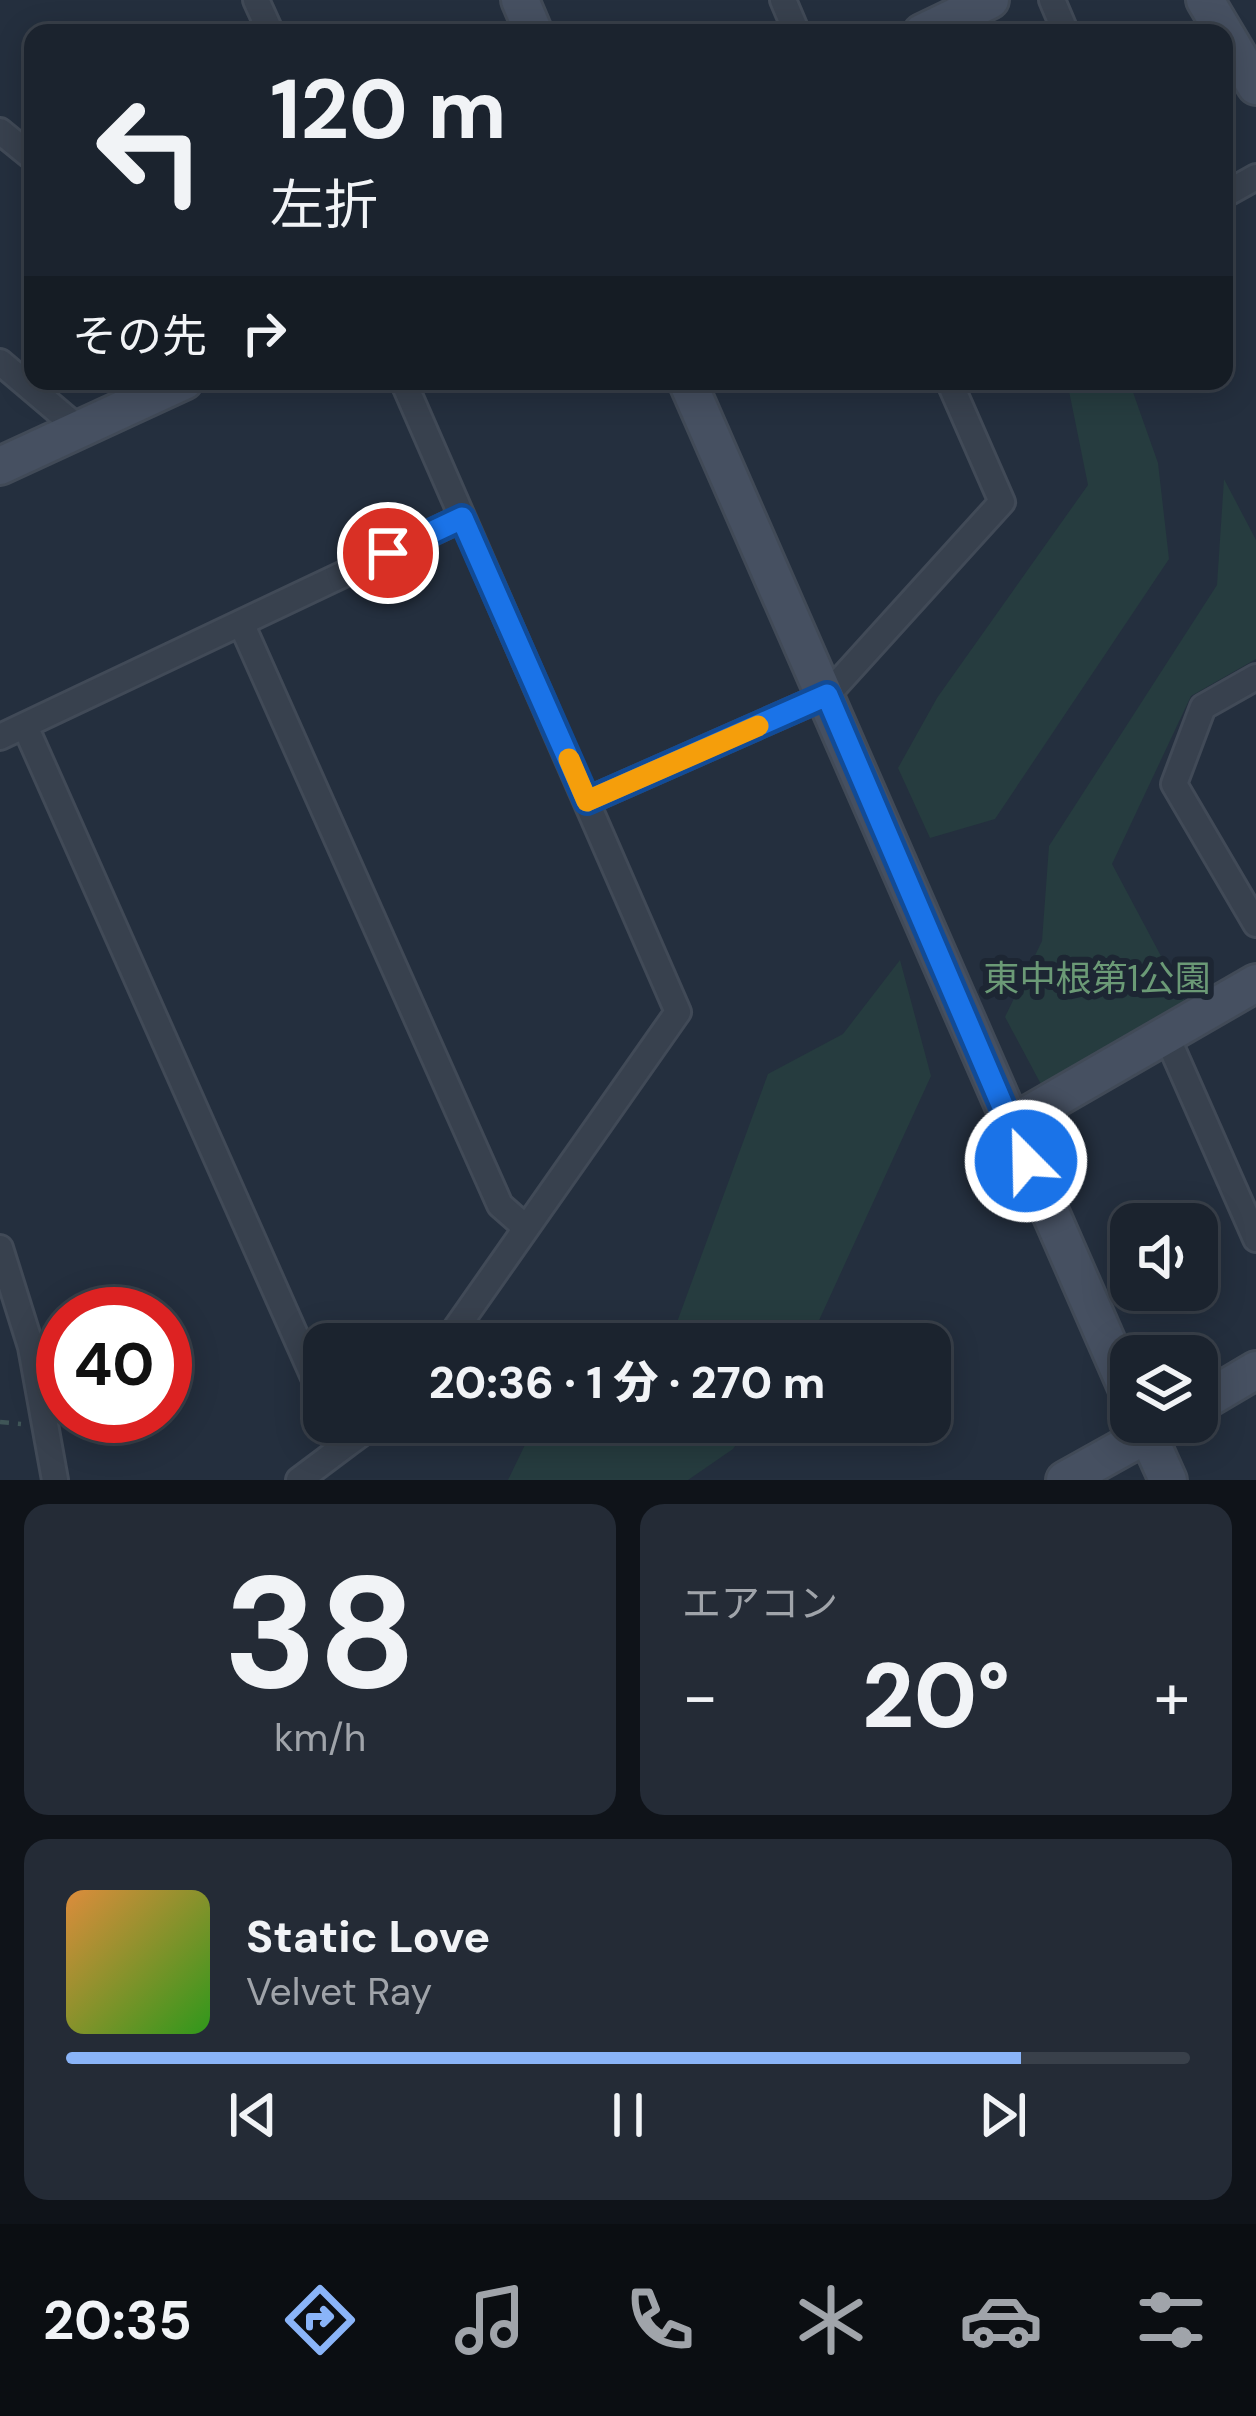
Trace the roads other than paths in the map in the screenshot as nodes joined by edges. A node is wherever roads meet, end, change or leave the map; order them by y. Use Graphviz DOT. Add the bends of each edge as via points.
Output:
graph roads {
  1 [pos="990,0"];
  2 [pos="941,24"];
  3 [pos="1233,47"];
  4 [pos="1256,86"];
  5 [pos="0,131"];
  6 [pos="24,151"];
  7 [pos="0,362"];
  8 [pos="24,383"];
  9 [pos="33,390"];
  10 [pos="165,390"];
  11 [pos="408,390"];
  12 [pos="691,390"];
  13 [pos="954,390"];
  14 [pos="79,430"];
  15 [pos="0,466"];
  16 [pos="462,518"];
  17 [pos="241,623"];
  18 [pos="1256,677"];
  19 [pos="827,695"];
  20 [pos="25,726"];
  21 [pos="0,737"];
  22 [pos="587,801"];
  23 [pos="1256,924"];
  24 [pos="1256,983"];
  25 [pos="1167,1037"];
  26 [pos="1010,1125"];
  27 [pos="1246,1182"];
  28 [pos="526,1228"];
  29 [pos="1256,1239"];
  30 [pos="0,1248"];
  31 [pos="460,1323"];
  32 [pos="1110,1350"];
  33 [pos="303,1353"];
  34 [pos="1256,1370"];
  35 [pos="1218,1393"];
  36 [pos="332,1443"];
  37 [pos="1125,1443"];
  38 [pos="1158,1443"];
  39 [pos="55,1480"];
  40 [pos="299,1480"];
  41 [pos="1065,1480"];
  42 [pos="1168,1480"];
  1 -- 2 [label="street"];
  3 -- 4 [label="street"];
  5 -- 6 [label="street"];
  7 -- 8 [label="street"];
  9 -- 14 [label="street"];
  10 -- 14 [label="street"];
  11 -- 16 [label="street"];
  12 -- 19 [label="street"];
  13 -- 19 [label="street" via="1002,502"];
  14 -- 15 [label="street"];
  16 -- 17 [label="street"];
  16 -- 22 [label="street"];
  17 -- 20 [label="street"];
  17 -- 28 [label="street" via="500,1205"];
  18 -- 23 [label="street" via="1203,707 1174,784"];
  19 -- 22 [label="street"];
  19 -- 26 [label="street"];
  20 -- 21 [label="street"];
  20 -- 33 [label="street"];
  22 -- 28 [label="street" via="678,1012"];
  24 -- 25 [label="street"];
  25 -- 26 [label="street"];
  25 -- 27 [label="street"];
  26 -- 32 [label="street"];
  27 -- 29 [label="street"];
  28 -- 31 [label="street"];
  30 -- 39 [label="street" via="31,1347"];
  34 -- 35 [label="street"];
  36 -- 40 [label="street"];
  37 -- 41 [label="street"];
  38 -- 42 [label="street"];
}
